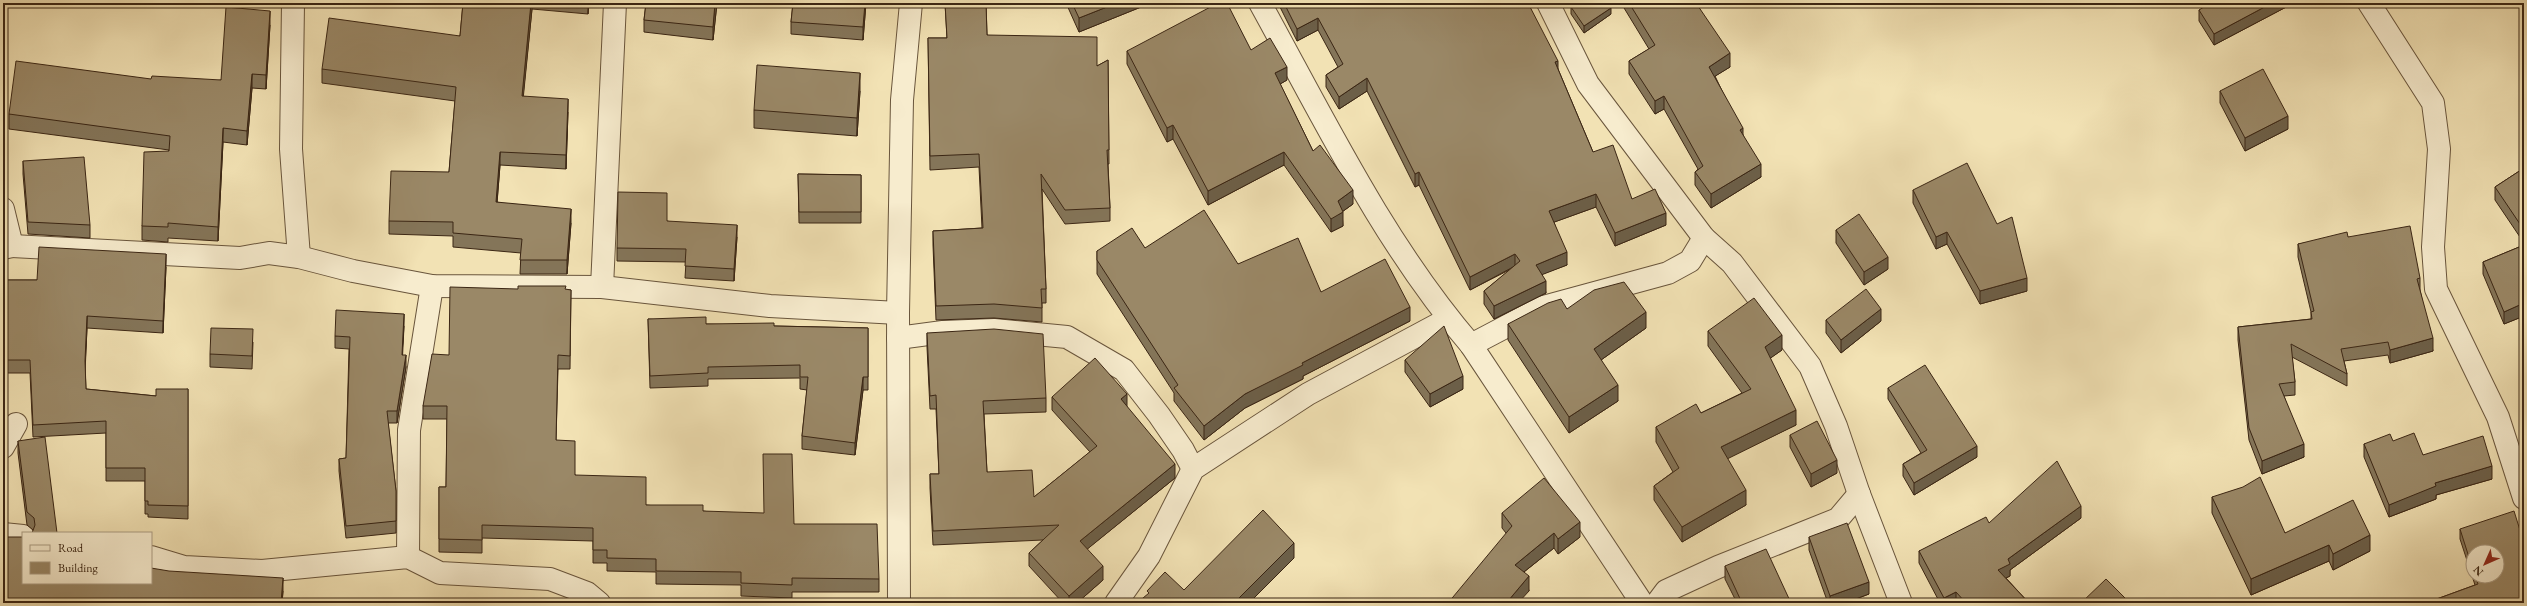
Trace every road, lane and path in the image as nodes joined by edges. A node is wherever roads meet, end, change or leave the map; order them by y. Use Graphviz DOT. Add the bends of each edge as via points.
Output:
graph roads {
  1 [pos="293,3"];
  2 [pos="614,3"];
  3 [pos="911,3"];
  4 [pos="1260,3"];
  5 [pos="1548,3"];
  6 [pos="2369,3"];
  7 [pos="3,209"];
  8 [pos="1704,238"];
  9 [pos="8,247"];
  10 [pos="300,257"];
  11 [pos="432,286"];
  12 [pos="602,287"];
  13 [pos="898,313"];
  14 [pos="1448,318"];
  15 [pos="898,338"];
  16 [pos="1471,345"];
  17 [pos="16,424"];
  18 [pos="3,447"];
  19 [pos="1193,469"];
  20 [pos="1859,494"];
  21 [pos="2524,498"];
  22 [pos="3,534"];
  23 [pos="22,536"];
  24 [pos="152,557"];
  25 [pos="408,557"];
  26 [pos="599,603"];
  27 [pos="899,603"];
  28 [pos="1116,603"];
  29 [pos="1642,603"];
  30 [pos="1656,603"];
  31 [pos="1901,603"];
  1 -- 10 [label="street" via="291,149"];
  2 -- 12 [label="street"];
  3 -- 13 [label="street" via="902,100"];
  4 -- 14 [label="street" via="1344,157 1401,250"];
  5 -- 8 [label="street" via="1588,84"];
  6 -- 21 [label="street" via="2433,103 2439,149 2433,247 2436,289 2498,417"];
  7 -- 9 [label="street"];
  8 -- 16 [label="street" via="1690,260 1668,273 1543,307"];
  8 -- 20 [label="street" via="1732,263 1810,366 1836,426"];
  9 -- 10 [label="street" via="240,258 269,253"];
  10 -- 11 [label="street" via="353,271"];
  11 -- 12 [label="street"];
  11 -- 25 [label="street" via="409,430"];
  12 -- 13 [label="street" via="770,306"];
  13 -- 15 [label="street"];
  14 -- 16 [label="street"];
  14 -- 19 [label="street" via="1308,394"];
  15 -- 19 [label="street" via="943,332 994,330 1067,337 1124,370 1184,450"];
  15 -- 27 [label="street"];
  16 -- 29 [label="street"];
  17 -- 18 [label="street"];
  19 -- 28 [label="street" via="1149,556"];
  20 -- 30 [label="street" via="1838,519 1666,591"];
  20 -- 31 [label="street"];
  22 -- 23 [label="street"];
  24 -- 25 [label="street" via="184,567 262,571"];
  25 -- 26 [label="street" via="440,573 550,579 587,593"];
}
